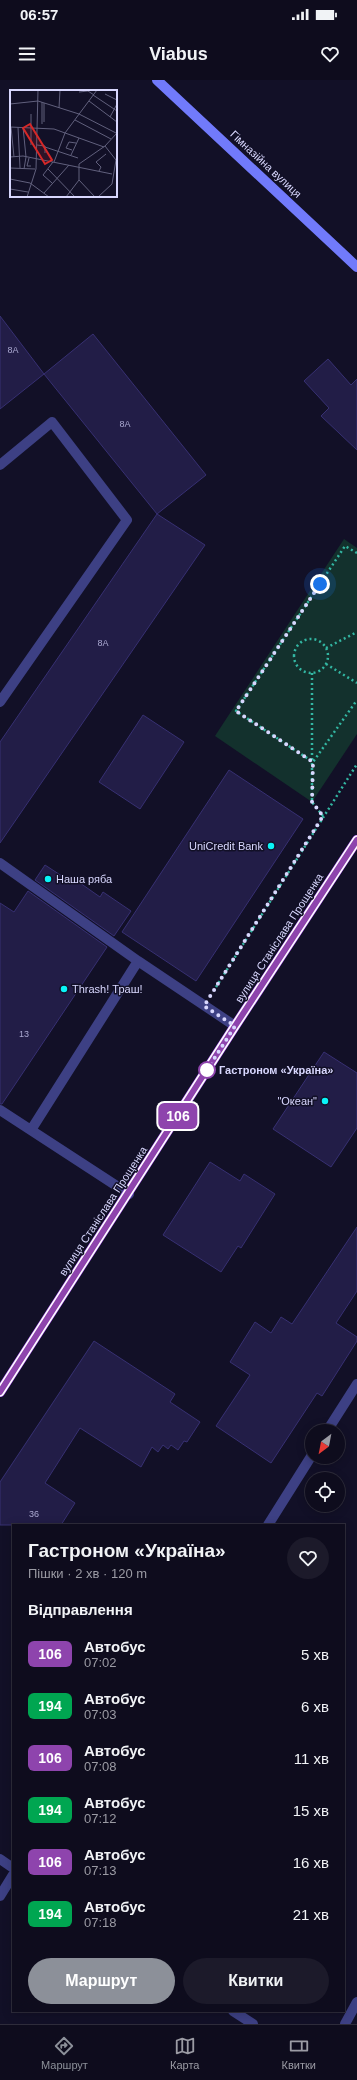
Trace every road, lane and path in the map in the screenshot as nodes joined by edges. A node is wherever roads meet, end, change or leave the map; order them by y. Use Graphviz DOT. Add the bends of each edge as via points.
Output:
graph roads {
  1 [pos="157,80"];
  2 [pos="357,267"];
  3 [pos="0,465"];
  4 [pos="357,553"];
  5 [pos="357,632"];
  6 [pos="326,648"];
  7 [pos="326,664"];
  8 [pos="312,673"];
  9 [pos="357,683"];
  10 [pos="357,700"];
  11 [pos="0,702"];
  12 [pos="313,762"];
  13 [pos="357,764"];
  14 [pos="323,816"];
  15 [pos="357,840"];
  16 [pos="0,863"];
  17 [pos="138,961"];
  18 [pos="204,1006"];
  19 [pos="235,1026"];
  20 [pos="0,1110"];
  21 [pos="32,1130"];
  22 [pos="129,1194"];
  23 [pos="357,1384"];
  24 [pos="0,1392"];
  25 [pos="331,1424"];
  26 [pos="306,1464"];
  27 [pos="269,1524"];
  28 [pos="0,1859"];
  29 [pos="12,1867"];
  30 [pos="12,1877"];
  31 [pos="0,1896"];
  32 [pos="357,2002"];
  33 [pos="235,2012"];
  34 [pos="253,2024"];
  35 [pos="345,2024"];
  1 -- 2 [label="street, Гімназійна вулиця"];
  3 -- 11 [label="street" via="52,422 127,520"];
  4 -- 12 [label="path" via="345,546 236,711"];
  5 -- 6 [label="path"];
  6 -- 7 [label="path"];
  6 -- 8 [label="path" via="323,643 313,639 298,646 295,661 302,670"];
  7 -- 8 [label="path" via="321,670"];
  7 -- 9 [label="path"];
  8 -- 12 [label="path"];
  10 -- 12 [label="path"];
  12 -- 14 [label="path" via="312,802"];
  13 -- 14 [label="path"];
  14 -- 18 [label="path"];
  15 -- 19 [label="main road, вулиця Станіслава Прощенка"];
  16 -- 17 [label="street"];
  17 -- 18 [label="street"];
  17 -- 21 [label="street"];
  18 -- 19 [label="street"];
  19 -- 22 [label="main road, вулиця Станіслава Прощенка"];
  20 -- 21 [label="street"];
  21 -- 22 [label="street"];
  22 -- 24 [label="main road, вулиця Станіслава Прощенка"];
  23 -- 25 [label="street"];
  26 -- 27 [label="street"];
  28 -- 29 [label="street"];
  30 -- 31 [label="street"];
  32 -- 35 [label="street"];
  33 -- 34 [label="street"];
}
